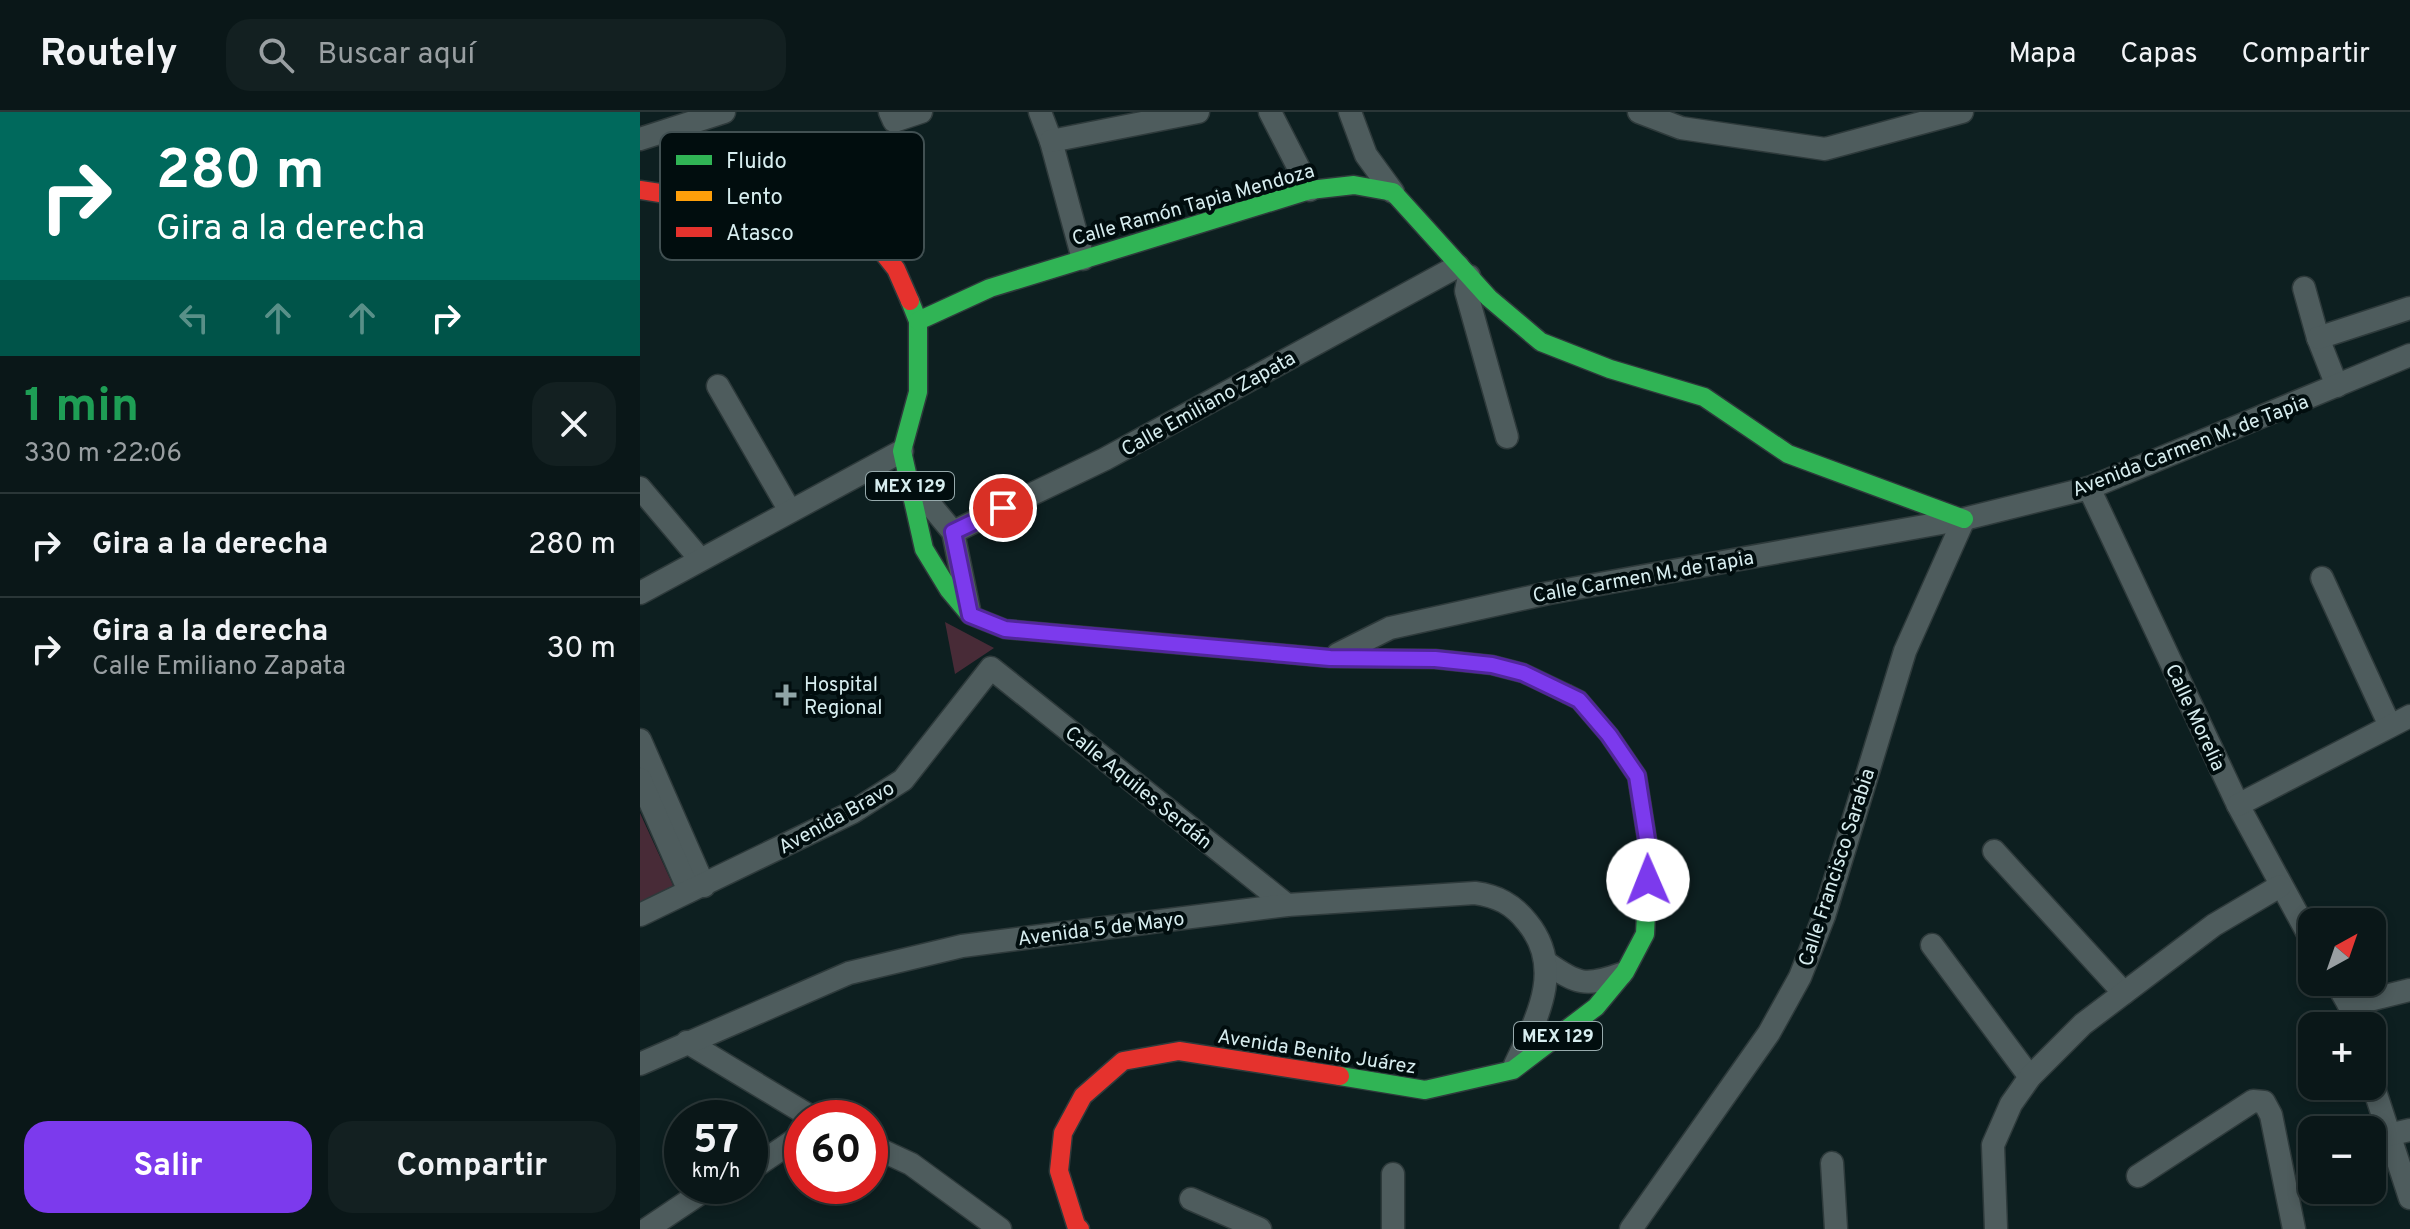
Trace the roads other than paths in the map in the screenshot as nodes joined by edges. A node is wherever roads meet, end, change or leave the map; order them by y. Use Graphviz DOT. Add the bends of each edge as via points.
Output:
graph roads {
  1 [pos="724,112"];
  2 [pos="890,112"];
  3 [pos="921,112"];
  4 [pos="1040,112"];
  5 [pos="1198,112"];
  6 [pos="1270,112"];
  7 [pos="1350,112"];
  8 [pos="1639,112"];
  9 [pos="1962,112"];
  10 [pos="662,132"];
  11 [pos="660,133"];
  12 [pos="640,139"];
  13 [pos="1051,141"];
  14 [pos="640,190"];
  15 [pos="1310,190"];
  16 [pos="1393,192"];
  17 [pos="660,193"];
  18 [pos="1083,259"];
  19 [pos="889,260"];
  20 [pos="1464,271"];
  21 [pos="2304,288"];
  22 [pos="2410,308"];
  23 [pos="918,321"];
  24 [pos="2318,338"];
  25 [pos="2410,355"];
  26 [pos="718,386"];
  27 [pos="2337,386"];
  28 [pos="1507,437"];
  29 [pos="902,451"];
  30 [pos="908,477"];
  31 [pos="640,488"];
  32 [pos="2089,488"];
  33 [pos="790,511"];
  34 [pos="1964,519"];
  35 [pos="953,532"];
  36 [pos="700,559"];
  37 [pos="2322,578"];
  38 [pos="640,593"];
  39 [pos="970,615"];
  40 [pos="1330,658"];
  41 [pos="991,668"];
  42 [pos="2400,721"];
  43 [pos="641,743"];
  44 [pos="640,779"];
  45 [pos="2238,805"];
  46 [pos="1994,851"];
  47 [pos="2280,886"];
  48 [pos="697,889"];
  49 [pos="1287,905"];
  50 [pos="640,915"];
  51 [pos="2298,917"];
  52 [pos="1932,945"];
  53 [pos="1547,963"];
  54 [pos="1625,972"];
  55 [pos="2410,990"];
  56 [pos="2124,993"];
  57 [pos="2361,1012"];
  58 [pos="687,1042"];
  59 [pos="640,1064"];
  60 [pos="1513,1070"];
  61 [pos="2030,1077"];
  62 [pos="2382,1100"];
  63 [pos="784,1101"];
  64 [pos="2399,1132"];
  65 [pos="888,1153"];
  66 [pos="1832,1163"];
  67 [pos="1393,1174"];
  68 [pos="2138,1176"];
  69 [pos="2410,1198"];
  70 [pos="1191,1199"];
  71 [pos="684,1204"];
  72 [pos="701,1204"];
  73 [pos="647,1229"];
  74 [pos="664,1229"];
  75 [pos="1000,1229"];
  76 [pos="1080,1229"];
  77 [pos="1260,1229"];
  78 [pos="1393,1229"];
  79 [pos="1631,1229"];
  80 [pos="1836,1229"];
  81 [pos="1996,1229"];
  82 [pos="2294,1229"];
  1 -- 10 [label="street"];
  2 -- 3 [label="street" via="894,121"];
  4 -- 13 [label="street"];
  5 -- 13 [label="street"];
  6 -- 15 [label="street"];
  7 -- 16 [label="street" via="1366,155"];
  8 -- 9 [label="street" via="1681,128 1825,149"];
  11 -- 12 [label="street"];
  13 -- 18 [label="street"];
  14 -- 17 [label="main road, MEX 129"];
  15 -- 16 [label="main road, Calle Ramón Tapia Mendoza" via="1354,185"];
  15 -- 18 [label="main road, Calle Ramón Tapia Mendoza"];
  16 -- 20 [label="main road"];
  18 -- 23 [label="main road, Calle Ramón Tapia Mendoza" via="990,288"];
  19 -- 23 [label="main road, MEX 129"];
  20 -- 28 [label="street"];
  20 -- 34 [label="main road" via="1541,342 1704,397 1788,454"];
  20 -- 35 [label="street, Calle Emiliano Zapata" via="1105,459"];
  21 -- 24 [label="street"];
  22 -- 24 [label="street"];
  23 -- 29 [label="main road, MEX 129" via="918,392"];
  24 -- 27 [label="street"];
  25 -- 27 [label="street, Avenida Carmen M. de Tapia"];
  26 -- 33 [label="street"];
  27 -- 32 [label="street, Avenida Carmen M. de Tapia"];
  29 -- 30 [label="main road, MEX 129"];
  29 -- 33 [label="street"];
  30 -- 35 [label="street"];
  30 -- 39 [label="main road, MEX 129" via="924,549"];
  31 -- 36 [label="street"];
  32 -- 34 [label="street, Avenida Carmen M. de Tapia"];
  32 -- 45 [label="street, Calle Morelia"];
  33 -- 36 [label="street"];
  34 -- 40 [label="street, Calle Carmen M. de Tapia" via="1462,612 1390,628"];
  34 -- 79 [label="street, Calle Francisco Sarabia" via="1905,651 1824,916 1800,977 1769,1033"];
  35 -- 39 [label="street"];
  36 -- 38 [label="street"];
  37 -- 42 [label="street"];
  39 -- 40 [label="main road, Avenida Benito Juárez / MEX 129" via="1005,629"];
  40 -- 54 [label="main road, Avenida Benito Juárez / MEX 129" via="1492,665 1523,673 1579,700 1637,776 1649,852 1645,934"];
  41 -- 48 [label="street, Avenida Bravo" via="903,780 853,812"];
  41 -- 49 [label="street, Calle Aquiles Serdán"];
  42 -- 45 [label="street"];
  43 -- 48 [label="street"];
  44 -- 48 [label="street"];
  45 -- 47 [label="street, Calle Morelia"];
  46 -- 56 [label="street"];
  47 -- 51 [label="street, Calle Morelia"];
  47 -- 56 [label="street" via="2214,925"];
  48 -- 50 [label="street, Avenida Bravo"];
  49 -- 53 [label="street, Avenida 5 de Mayo" via="1490,895 1524,918 1540,938"];
  49 -- 58 [label="street, Avenida 5 de Mayo" via="962,946 849,973"];
  52 -- 61 [label="street"];
  53 -- 54 [label="street" via="1584,983"];
  53 -- 60 [label="street" via="1540,1012"];
  54 -- 60 [label="main road, Avenida Benito Juárez / MEX 129" via="1596,1007"];
  55 -- 57 [label="street"];
  56 -- 61 [label="street" via="2083,1024"];
  58 -- 59 [label="street, Avenida 5 de Mayo"];
  58 -- 63 [label="street"];
  60 -- 76 [label="main road, Avenida Benito Juárez / MEX 129" via="1425,1090 1179,1051 1123,1061 1083,1096 1063,1133 1059,1171"];
  61 -- 81 [label="street" via="1993,1145"];
  62 -- 64 [label="street"];
  64 -- 69 [label="street"];
  65 -- 75 [label="street" via="911,1164"];
  66 -- 80 [label="street"];
  67 -- 78 [label="street"];
  68 -- 82 [label="street" via="2253,1101 2264,1102"];
  70 -- 77 [label="street"];
  71 -- 73 [label="street"];
  72 -- 74 [label="street"];
}
